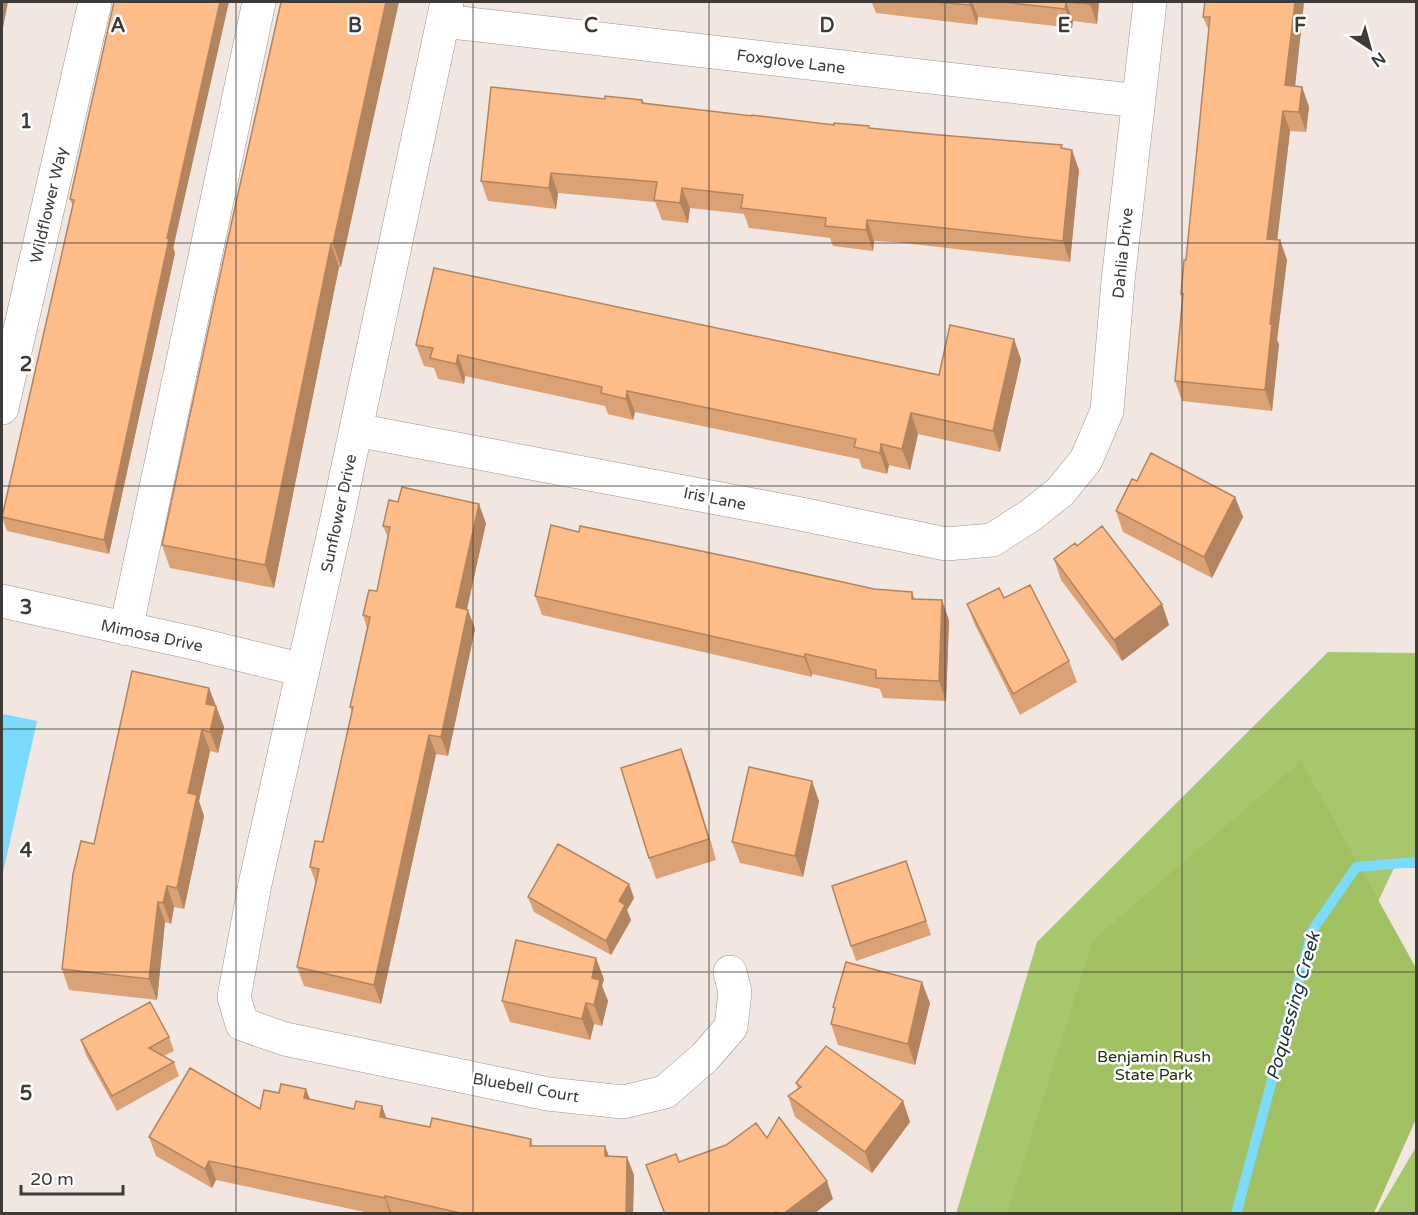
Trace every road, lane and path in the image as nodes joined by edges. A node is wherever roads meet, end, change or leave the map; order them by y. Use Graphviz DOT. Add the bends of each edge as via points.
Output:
graph roads {
  1 [pos="95,2"];
  2 [pos="259,2"];
  3 [pos="1150,2"];
  4 [pos="445,11"];
  5 [pos="1139,101"];
  6 [pos="2,408"];
  7 [pos="356,430"];
  8 [pos="1060,492"];
  9 [pos="2,602"];
  10 [pos="126,629"];
  11 [pos="303,670"];
  12 [pos="730,972"];
  13 [pos="242,1024"];
  1 -- 6 [label="street, Wildflower Way"];
  2 -- 10 [label="street"];
  3 -- 5 [label="street, Dahlia Drive"];
  4 -- 5 [label="street, Foxglove Lane"];
  4 -- 7 [label="street, Sunflower Drive"];
  5 -- 8 [label="street, Dahlia Drive" via="1107,411 1086,460"];
  7 -- 8 [label="street, Iris Lane" via="946,544 992,540"];
  7 -- 11 [label="street, Sunflower Drive"];
  9 -- 10 [label="street, Mimosa Drive"];
  10 -- 11 [label="street, Mimosa Drive"];
  11 -- 13 [label="street, Sunflower Drive" via="234,997"];
  12 -- 13 [label="street, Bluebell Court" via="735,992 731,1027 705,1057 664,1092 623,1102 548,1094 285,1039"];
}
